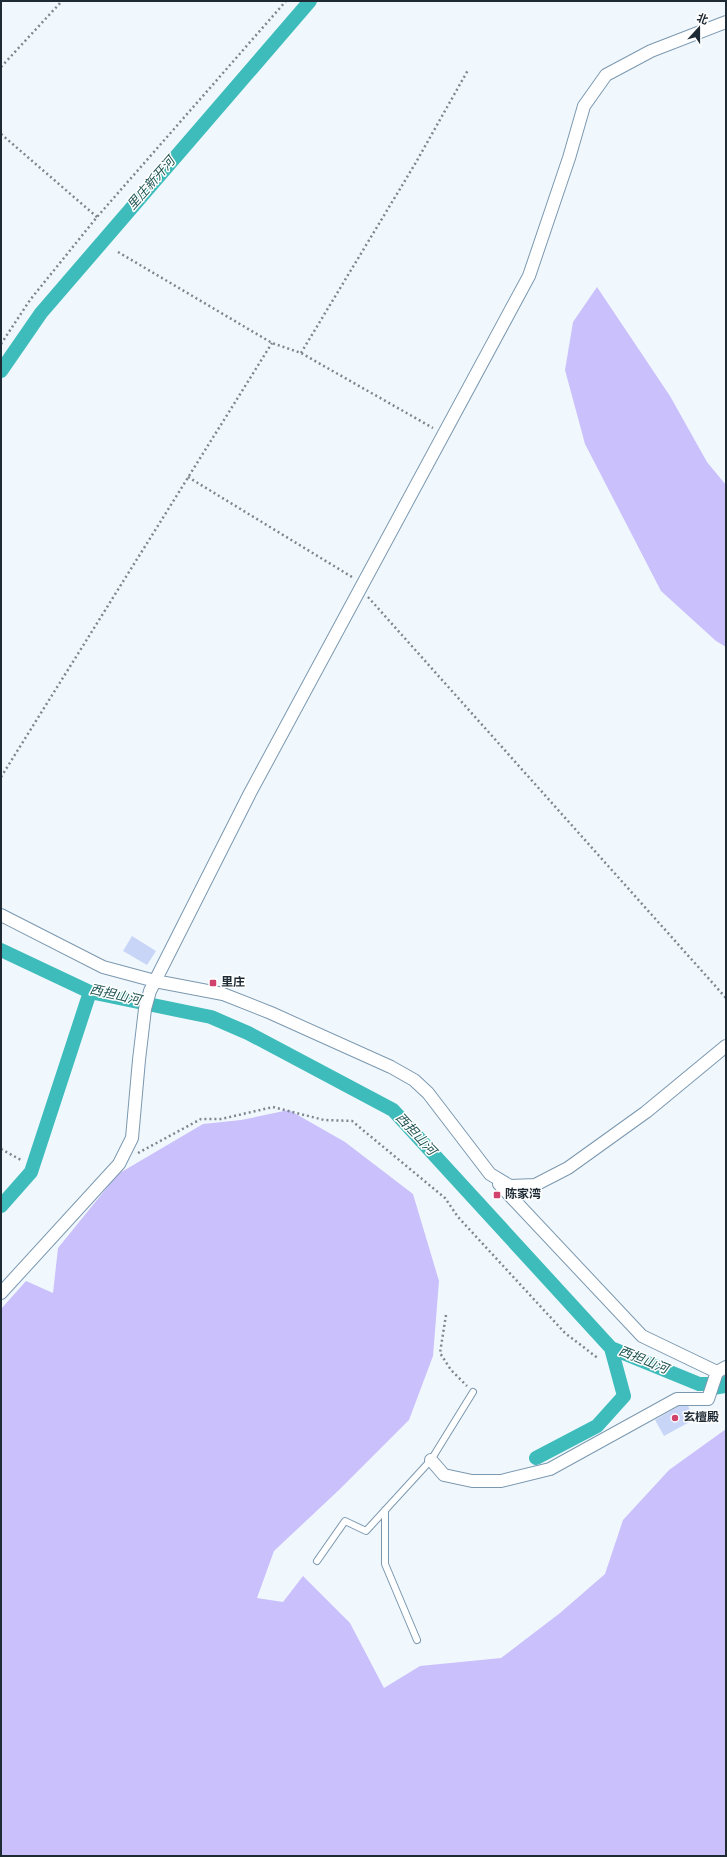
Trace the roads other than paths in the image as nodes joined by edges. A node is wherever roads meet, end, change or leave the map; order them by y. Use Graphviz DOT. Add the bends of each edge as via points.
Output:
graph roads {
  1 [pos="726,22"];
  2 [pos="1,915"];
  3 [pos="153,986"];
  4 [pos="726,1046"];
  5 [pos="490,1174"];
  6 [pos="1,1293"];
  7 [pos="721,1370"];
  8 [pos="473,1392"];
  9 [pos="431,1460"];
  10 [pos="385,1510"];
  11 [pos="317,1561"];
  12 [pos="417,1640"];
  1 -- 3 [label="street" via="651,52 606,75 584,106 530,276 250,793"];
  2 -- 3 [label="street" via="103,967"];
  3 -- 5 [label="street" via="223,994 391,1067 414,1080 428,1093"];
  3 -- 6 [label="street" via="145,1009 132,1138 119,1164"];
  4 -- 5 [label="street" via="646,1112 568,1168 535,1185 510,1186"];
  5 -- 7 [label="street" via="642,1336"];
  7 -- 9 [label="street" via="708,1399 678,1399 550,1470 508,1479 472,1481 444,1475"];
  8 -- 9 [label="lane"];
  9 -- 10 [label="lane"];
  10 -- 11 [label="lane" via="366,1531 345,1521"];
  10 -- 12 [label="lane" via="385,1564"];
}
